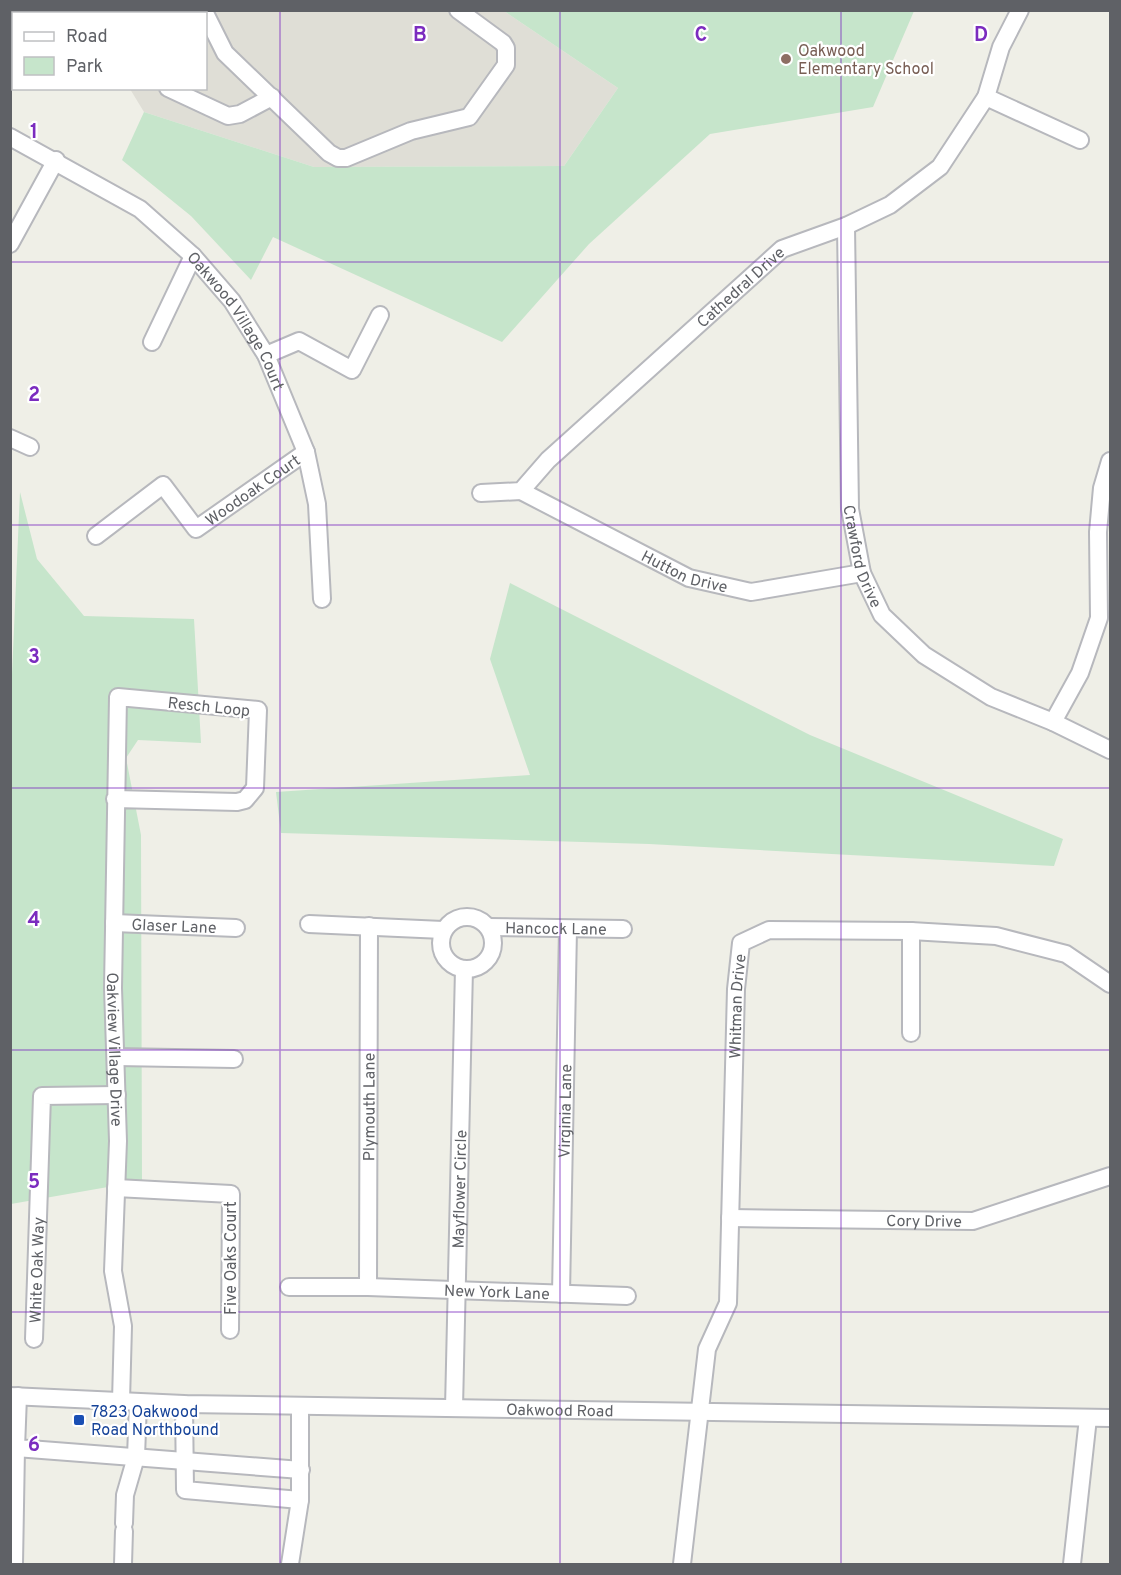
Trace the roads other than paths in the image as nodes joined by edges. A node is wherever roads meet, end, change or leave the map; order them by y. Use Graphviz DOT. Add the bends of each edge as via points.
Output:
graph roads {
  1 [pos="458,10"];
  2 [pos="1020,10"];
  3 [pos="207,19"];
  4 [pos="172,90"];
  5 [pos="272,97"];
  6 [pos="986,97"];
  7 [pos="10,137"];
  8 [pos="1080,140"];
  9 [pos="56,160"];
  10 [pos="846,226"];
  11 [pos="10,244"];
  12 [pos="193,256"];
  13 [pos="380,315"];
  14 [pos="153,342"];
  15 [pos="266,355"];
  16 [pos="10,438"];
  17 [pos="30,447"];
  18 [pos="306,452"];
  19 [pos="1110,461"];
  20 [pos="521,491"];
  21 [pos="481,493"];
  22 [pos="96,536"];
  23 [pos="862,573"];
  24 [pos="322,599"];
  25 [pos="118,698"];
  26 [pos="1053,722"];
  27 [pos="1110,750"];
  28 [pos="115,799"];
  29 [pos="114,923"];
  30 [pos="309,924"];
  31 [pos="369,926"];
  32 [pos="488,927"];
  33 [pos="236,928"];
  34 [pos="568,929"];
  35 [pos="623,929"];
  36 [pos="443,930"];
  37 [pos="911,931"];
  38 [pos="464,969"];
  39 [pos="1110,984"];
  40 [pos="911,1033"];
  41 [pos="116,1057"];
  42 [pos="234,1059"];
  43 [pos="117,1095"];
  44 [pos="1110,1176"];
  45 [pos="116,1188"];
  46 [pos="730,1218"];
  47 [pos="289,1287"];
  48 [pos="368,1287"];
  49 [pos="457,1292"];
  50 [pos="561,1294"];
  51 [pos="627,1296"];
  52 [pos="230,1330"];
  53 [pos="34,1339"];
  54 [pos="14,1396"];
  55 [pos="130,1402"];
  56 [pos="184,1404"];
  57 [pos="300,1406"];
  58 [pos="454,1408"];
  59 [pos="699,1410"];
  60 [pos="1088,1418"];
  61 [pos="1110,1418"];
  62 [pos="16,1448"];
  63 [pos="136,1457"];
  64 [pos="185,1461"];
  65 [pos="301,1470"];
  66 [pos="300,1500"];
  67 [pos="14,1564"];
  68 [pos="123,1564"];
  69 [pos="290,1564"];
  70 [pos="682,1564"];
  71 [pos="1072,1564"];
  1 -- 5 [label="street" via="503,43 507,55 506,64 464,120 411,131 338,158"];
  2 -- 6 [label="street, Cathedral Drive" via="1001,47"];
  3 -- 5 [label="street" via="225,53"];
  4 -- 5 [label="street" via="228,116"];
  6 -- 8 [label="street"];
  6 -- 10 [label="street, Cathedral Drive" via="940,167 890,205"];
  7 -- 9 [label="street, Oakwood Village Court"];
  9 -- 11 [label="street"];
  9 -- 12 [label="street, Oakwood Village Court" via="140,209"];
  10 -- 20 [label="street, Cathedral Drive" via="782,249 549,460"];
  10 -- 23 [label="street, Crawford Drive" via="850,509"];
  12 -- 14 [label="street"];
  12 -- 15 [label="street, Oakwood Village Court" via="232,301"];
  13 -- 15 [label="street" via="352,369 299,340"];
  15 -- 18 [label="street, Oakwood Village Court"];
  16 -- 17 [label="street"];
  18 -- 22 [label="street, Woodoak Court" via="196,529 164,485"];
  18 -- 24 [label="street, Oakwood Village Court" via="317,504"];
  19 -- 26 [label="street" via="1102,488 1098,532 1099,618 1080,673"];
  20 -- 21 [label="street"];
  20 -- 23 [label="street, Hutton Drive" via="689,578 751,592"];
  23 -- 26 [label="street, Crawford Drive" via="882,615 924,655 991,697"];
  25 -- 28 [label="street, Oakview Village Drive"];
  25 -- 28 [label="street, Resch Loop" via="258,710 255,788 245,800"];
  26 -- 27 [label="street, Crawford Drive"];
  28 -- 29 [label="street, Oakview Village Drive"];
  29 -- 33 [label="street, Glaser Lane"];
  29 -- 41 [label="street, Oakview Village Drive"];
  30 -- 31 [label="street"];
  31 -- 36 [label="street"];
  31 -- 48 [label="street, Plymouth Lane"];
  32 -- 34 [label="street, Hancock Lane"];
  32 -- 36 [label="street, Hancock Lane" via="469,916 450,922"];
  32 -- 38 [label="street, Hancock Lane" via="493,945 490,955 484,963"];
  34 -- 35 [label="street, Hancock Lane"];
  34 -- 50 [label="street, Virginia Lane"];
  36 -- 38 [label="street" via="442,951 454,966"];
  37 -- 39 [label="street, Whitman Drive" via="996,936 1056,951"];
  37 -- 40 [label="street"];
  37 -- 46 [label="street, Whitman Drive" via="769,930 741,943 736,989"];
  38 -- 49 [label="street, Mayflower Circle"];
  41 -- 42 [label="street"];
  41 -- 43 [label="street, Oakview Village Drive"];
  43 -- 45 [label="street, Oakview Village Drive"];
  43 -- 53 [label="street, White Oak Way" via="42,1096"];
  44 -- 46 [label="street, Cory Drive" via="974,1221"];
  45 -- 52 [label="street, Five Oaks Court" via="231,1194"];
  45 -- 55 [label="street, Oakview Village Drive" via="114,1271"];
  46 -- 59 [label="street, Whitman Drive" via="728,1303 707,1349"];
  47 -- 48 [label="street, New York Lane"];
  48 -- 49 [label="street, New York Lane"];
  49 -- 50 [label="street, New York Lane"];
  49 -- 58 [label="street, Mayflower Circle"];
  50 -- 51 [label="street, New York Lane"];
  54 -- 55 [label="street, Oakwood Road"];
  54 -- 62 [label="street"];
  55 -- 56 [label="street, Oakwood Road"];
  55 -- 63 [label="street, Oakview Village Drive"];
  56 -- 57 [label="street, Oakwood Road"];
  56 -- 64 [label="street"];
  57 -- 58 [label="street, Oakwood Road"];
  57 -- 65 [label="street"];
  58 -- 59 [label="street, Oakwood Road"];
  59 -- 60 [label="street, Oakwood Road"];
  59 -- 70 [label="street, Whitman Drive"];
  60 -- 61 [label="street, Oakwood Road"];
  60 -- 71 [label="street"];
  62 -- 63 [label="street"];
  62 -- 67 [label="street"];
  63 -- 64 [label="street"];
  63 -- 68 [label="street, Oakview Village Drive" via="125,1495"];
  64 -- 65 [label="street"];
  64 -- 66 [label="street" via="185,1490"];
  65 -- 66 [label="street"];
  66 -- 69 [label="street"];
}
